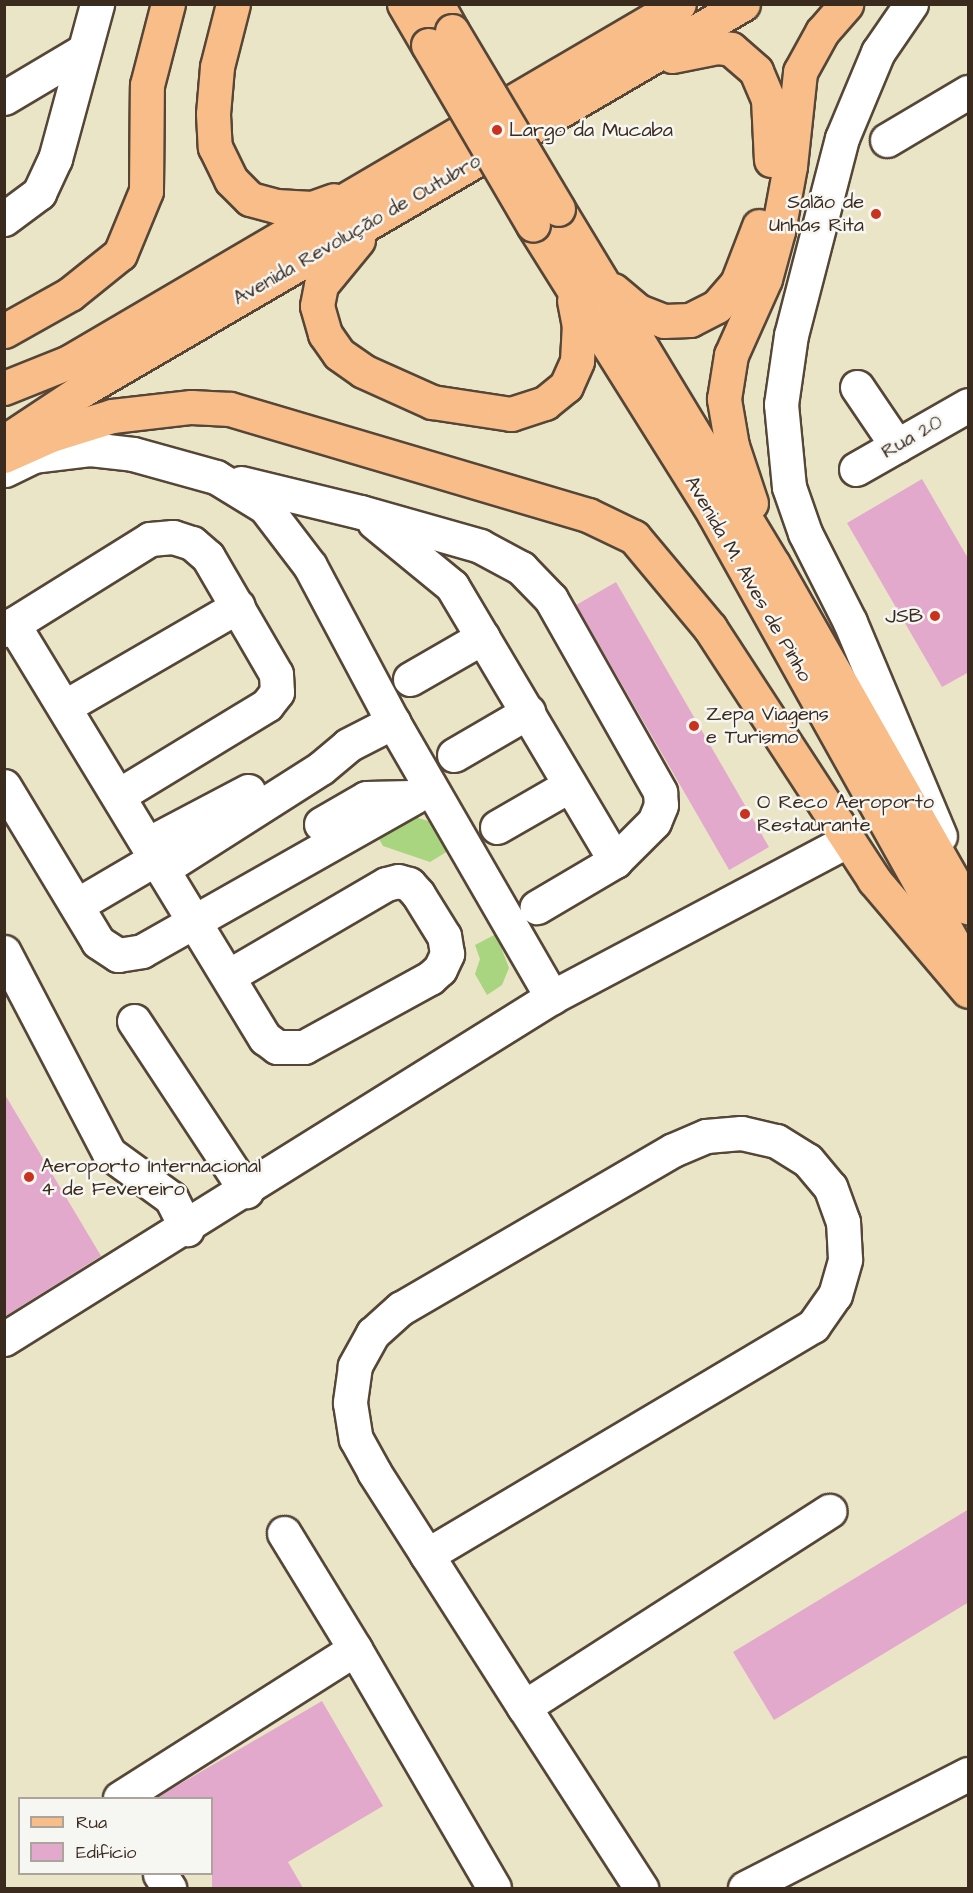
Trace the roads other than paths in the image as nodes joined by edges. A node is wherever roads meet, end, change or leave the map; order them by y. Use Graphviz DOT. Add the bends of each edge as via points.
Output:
graph roads {
  1 [pos="97,4"];
  2 [pos="168,4"];
  3 [pos="233,4"];
  4 [pos="404,4"];
  5 [pos="652,4"];
  6 [pos="679,4"];
  7 [pos="743,4"];
  8 [pos="846,4"];
  9 [pos="911,4"];
  10 [pos="439,27"];
  11 [pos="83,51"];
  12 [pos="630,51"];
  13 [pos="969,92"];
  14 [pos="4,98"];
  15 [pos="887,140"];
  16 [pos="377,201"];
  17 [pos="4,219"];
  18 [pos="586,285"];
  19 [pos="4,331"];
  20 [pos="857,387"];
  21 [pos="4,388"];
  22 [pos="969,405"];
  23 [pos="4,442"];
  24 [pos="897,446"];
  25 [pos="4,456"];
  26 [pos="856,469"];
  27 [pos="4,471"];
  28 [pos="216,477"];
  29 [pos="361,512"];
  30 [pos="772,564"];
  31 [pos="238,606"];
  32 [pos="9,627"];
  33 [pos="483,636"];
  34 [pos="410,680"];
  35 [pos="64,707"];
  36 [pos="528,712"];
  37 [pos="393,722"];
  38 [pos="454,755"];
  39 [pos="570,785"];
  40 [pos="4,786"];
  41 [pos="422,793"];
  42 [pos="119,795"];
  43 [pos="497,827"];
  44 [pos="847,841"];
  45 [pos="157,856"];
  46 [pos="615,861"];
  47 [pos="77,905"];
  48 [pos="969,905"];
  49 [pos="537,907"];
  50 [pos="196,920"];
  51 [pos="7,958"];
  52 [pos="969,971"];
  53 [pos="230,975"];
  54 [pos="969,991"];
  55 [pos="552,997"];
  56 [pos="134,1021"];
  57 [pos="246,1191"];
  58 [pos="187,1229"];
  59 [pos="4,1340"];
  60 [pos="829,1511"];
  61 [pos="284,1533"];
  62 [pos="427,1556"];
  63 [pos="355,1649"];
  64 [pos="524,1707"];
  65 [pos="969,1774"];
  66 [pos="122,1797"];
  67 [pos="161,1875"];
  68 [pos="169,1888"];
  69 [pos="494,1888"];
  70 [pos="640,1888"];
  71 [pos="746,1888"];
  1 -- 11 [label="street"];
  2 -- 19 [label="main road" via="147,86 146,191 120,254 70,294"];
  3 -- 16 [label="main road" via="217,67 213,114 215,147 231,180 250,199 276,206 312,208"];
  4 -- 10 [label="main road, Avenida M. Alves de Pinho"];
  5 -- 12 [label="main road"];
  6 -- 12 [label="main road, Avenida Revolução de Outubro"];
  7 -- 12 [label="main road, Avenida Revolução de Outubro"];
  8 -- 30 [label="main road" via="822,32 800,72 778,231 765,279 731,355 724,399 732,446"];
  9 -- 48 [label="street" via="878,52 842,138 791,335 781,404 782,424 789,487 805,533 850,622"];
  10 -- 18 [label="main road, Avenida M. Alves de Pinho, bridge"];
  11 -- 14 [label="street"];
  11 -- 17 [label="street" via="55,159 39,193"];
  12 -- 16 [label="main road, Avenida Revolução de Outubro"];
  12 -- 18 [label="main road" via="717,46 731,49 756,71 768,99 773,135 762,211 755,245 737,283 717,306 690,320 664,321"];
  13 -- 15 [label="street"];
  16 -- 18 [label="main road" via="321,285 317,306 325,334 339,354 432,402 511,414 545,403 566,386 577,361"];
  16 -- 21 [label="main road, Avenida Revolução de Outubro" via="69,362"];
  16 -- 23 [label="main road, Avenida Revolução de Outubro"];
  18 -- 30 [label="main road, Avenida M. Alves de Pinho"];
  18 -- 52 [label="main road, Avenida M. Alves de Pinho"];
  20 -- 24 [label="street"];
  22 -- 24 [label="street, Rua 20"];
  24 -- 26 [label="street, Rua 20"];
  25 -- 44 [label="main road" via="51,435 112,416 191,407 230,409 588,515 634,537 710,628"];
  27 -- 28 [label="street" via="34,456 90,448 134,454"];
  28 -- 29 [label="street"];
  28 -- 37 [label="street" via="265,507 310,566"];
  29 -- 33 [label="street" via="452,586"];
  29 -- 46 [label="street" via="480,546 521,568 551,599 660,792 661,806 654,822"];
  30 -- 48 [label="main road, Avenida M. Alves de Pinho"];
  31 -- 32 [label="street" via="208,557 192,543 173,537 150,539"];
  31 -- 35 [label="street"];
  31 -- 42 [label="street" via="276,674 277,692 267,705"];
  32 -- 35 [label="street"];
  33 -- 34 [label="street"];
  33 -- 36 [label="street"];
  35 -- 42 [label="street"];
  36 -- 38 [label="street"];
  36 -- 39 [label="street"];
  37 -- 41 [label="street"];
  37 -- 45 [label="street" via="305,762"];
  39 -- 43 [label="street"];
  39 -- 46 [label="street"];
  40 -- 47 [label="street"];
  41 -- 50 [label="street" via="366,798 217,885"];
  41 -- 55 [label="street"];
  42 -- 45 [label="street"];
  44 -- 54 [label="main road" via="874,880"];
  44 -- 55 [label="street"];
  45 -- 47 [label="street"];
  45 -- 50 [label="street"];
  46 -- 49 [label="street"];
  47 -- 50 [label="street" via="98,942 118,955 142,951"];
  50 -- 53 [label="street"];
  51 -- 58 [label="street" via="109,1153 171,1198"];
  53 -- 53 [label="street" via="265,1038 277,1047 304,1047 430,978 447,954 444,936 418,894 409,884 398,881 386,884"];
  55 -- 57 [label="street"];
  56 -- 57 [label="street"];
  57 -- 58 [label="street"];
  58 -- 59 [label="street"];
  60 -- 64 [label="street"];
  61 -- 63 [label="street"];
  62 -- 62 [label="street" via="356,1439 350,1403 356,1366 373,1333 400,1308 673,1150 706,1136 741,1133 776,1141 807,1160 830,1187 843,1222 845,1250 835,1295 813,1326"];
  62 -- 64 [label="street"];
  63 -- 66 [label="street"];
  63 -- 69 [label="street"];
  64 -- 70 [label="street"];
  65 -- 71 [label="street"];
  67 -- 68 [label="street"];
}
